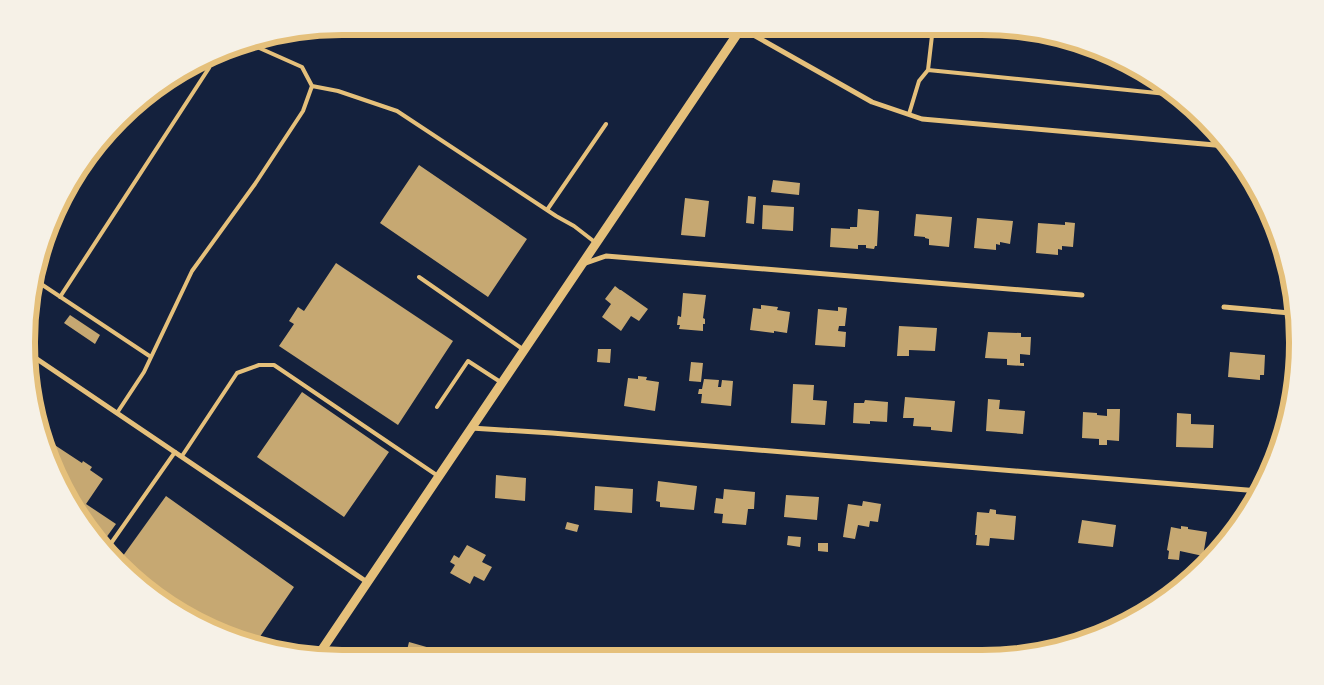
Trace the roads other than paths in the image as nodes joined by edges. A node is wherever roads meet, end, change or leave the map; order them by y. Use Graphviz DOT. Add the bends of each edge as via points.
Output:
graph roads {
  1 [pos="736,35"];
  2 [pos="755,35"];
  3 [pos="932,35"];
  4 [pos="257,47"];
  5 [pos="210,65"];
  6 [pos="928,70"];
  7 [pos="312,86"];
  8 [pos="1161,93"];
  9 [pos="909,114"];
  10 [pos="606,124"];
  11 [pos="1217,145"];
  12 [pos="547,210"];
  13 [pos="596,243"];
  14 [pos="582,265"];
  15 [pos="419,277"];
  16 [pos="41,284"];
  17 [pos="1082,295"];
  18 [pos="60,297"];
  19 [pos="1224,307"];
  20 [pos="1287,313"];
  21 [pos="524,350"];
  22 [pos="151,357"];
  23 [pos="36,358"];
  24 [pos="502,382"];
  25 [pos="437,407"];
  26 [pos="117,413"];
  27 [pos="471,428"];
  28 [pos="175,452"];
  29 [pos="182,456"];
  30 [pos="438,476"];
  31 [pos="1251,490"];
  32 [pos="111,545"];
  33 [pos="367,582"];
  34 [pos="322,649"];
  1 -- 13 [label="street"];
  2 -- 9 [label="street" via="872,102"];
  3 -- 6 [label="lane"];
  4 -- 7 [label="lane" via="302,67"];
  5 -- 18 [label="lane"];
  6 -- 8 [label="lane"];
  6 -- 9 [label="lane" via="919,81"];
  7 -- 12 [label="lane" via="338,91 397,111"];
  7 -- 22 [label="lane" via="303,111 192,271"];
  9 -- 11 [label="street" via="922,119 980,125"];
  10 -- 12 [label="lane"];
  12 -- 13 [label="lane"];
  13 -- 14 [label="street"];
  14 -- 17 [label="street" via="606,256"];
  14 -- 21 [label="street"];
  15 -- 21 [label="lane"];
  16 -- 18 [label="lane"];
  18 -- 22 [label="lane"];
  19 -- 20 [label="street"];
  21 -- 24 [label="street"];
  22 -- 26 [label="lane"];
  23 -- 26 [label="street"];
  24 -- 25 [label="lane" via="468,360"];
  24 -- 27 [label="street"];
  26 -- 28 [label="street"];
  27 -- 30 [label="street"];
  27 -- 31 [label="street"];
  28 -- 29 [label="street"];
  28 -- 32 [label="lane"];
  29 -- 30 [label="lane" via="236,372 259,365 274,365"];
  29 -- 33 [label="street"];
  30 -- 33 [label="street"];
  33 -- 34 [label="street"];
}
